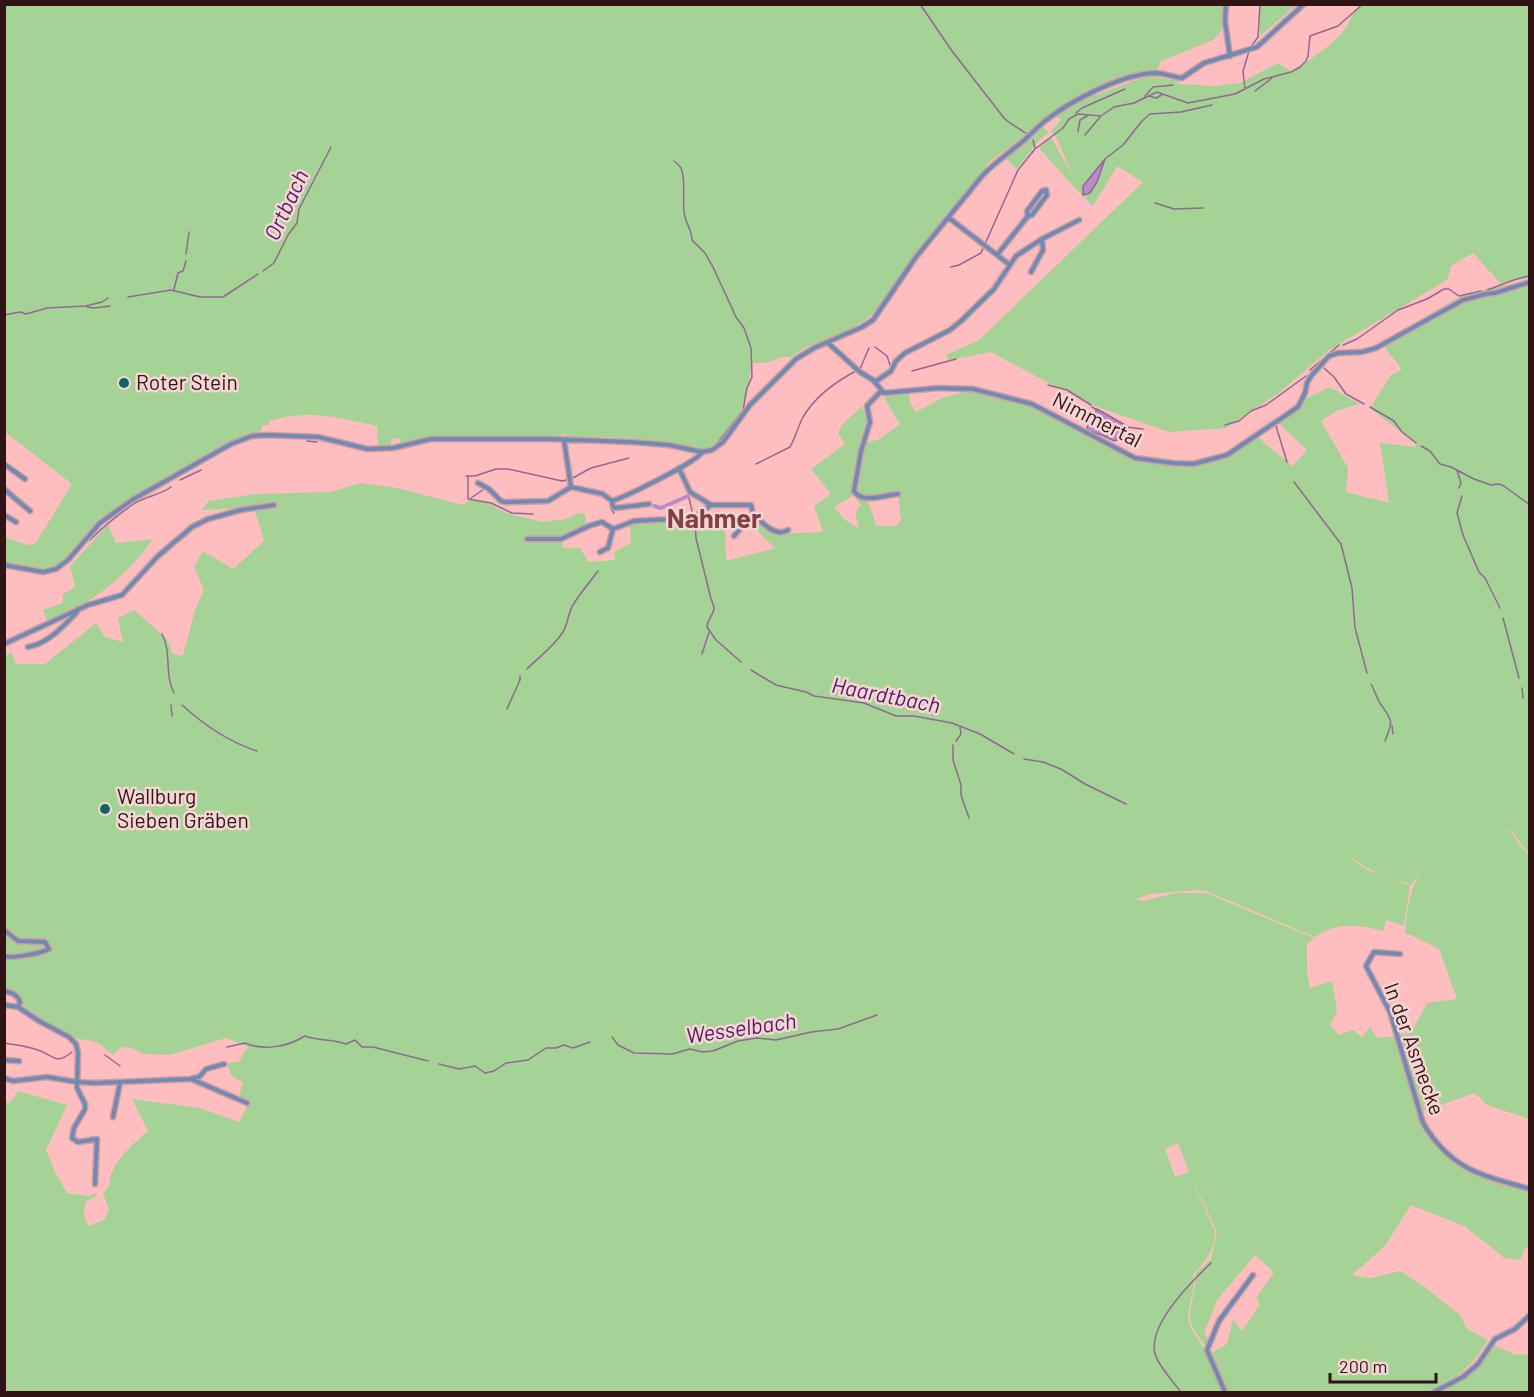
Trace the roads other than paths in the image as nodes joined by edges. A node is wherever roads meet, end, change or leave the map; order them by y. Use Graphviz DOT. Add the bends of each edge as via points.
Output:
graph roads {
  1 [pos="1226,4"];
  2 [pos="1304,4"];
  3 [pos="1230,56"];
  4 [pos="1028,216"];
  5 [pos="949,218"];
  6 [pos="1079,220"];
  7 [pos="1042,239"];
  8 [pos="997,255"];
  9 [pos="1010,265"];
  10 [pos="1031,272"];
  11 [pos="1530,282"];
  12 [pos="828,343"];
  13 [pos="875,382"];
  14 [pos="881,391"];
  15 [pos="564,440"];
  16 [pos="702,452"];
  17 [pos="4,464"];
  18 [pos="679,468"];
  19 [pos="25,479"];
  20 [pos="478,483"];
  21 [pos="571,487"];
  22 [pos="4,489"];
  23 [pos="898,494"];
  24 [pos="612,501"];
  25 [pos="649,504"];
  26 [pos="274,505"];
  27 [pos="711,505"];
  28 [pos="30,510"];
  29 [pos="753,514"];
  30 [pos="4,515"];
  31 [pos="16,522"];
  32 [pos="613,530"];
  33 [pos="788,530"];
  34 [pos="734,536"];
  35 [pos="526,539"];
  36 [pos="600,552"];
  37 [pos="4,565"];
  38 [pos="78,609"];
  39 [pos="4,644"];
  40 [pos="28,647"];
  41 [pos="4,930"];
  42 [pos="1400,954"];
  43 [pos="4,957"];
  44 [pos="4,991"];
  45 [pos="4,1005"];
  46 [pos="18,1007"];
  47 [pos="4,1060"];
  48 [pos="19,1061"];
  49 [pos="224,1064"];
  50 [pos="4,1078"];
  51 [pos="190,1079"];
  52 [pos="77,1082"];
  53 [pos="120,1083"];
  54 [pos="247,1103"];
  55 [pos="113,1117"];
  56 [pos="95,1184"];
  57 [pos="1530,1189"];
  58 [pos="1253,1275"];
  59 [pos="1530,1315"];
  60 [pos="1225,1392"];
  61 [pos="1434,1392"];
  1 -- 3 [label="street"];
  2 -- 3 [label="street" via="1260,45"];
  3 -- 5 [label="street" via="1203,63 1182,78 1161,73 1140,75 1069,105 992,165"];
  4 -- 4 [label="street" via="1047,195 1046,190 1027,211"];
  4 -- 8 [label="street"];
  5 -- 8 [label="street"];
  5 -- 12 [label="street" via="916,257 873,320"];
  6 -- 7 [label="street"];
  7 -- 9 [label="street" via="1016,256"];
  7 -- 10 [label="street" via="1042,250"];
  8 -- 9 [label="street"];
  9 -- 13 [label="street" via="994,289 961,321 905,353"];
  11 -- 14 [label="street, Nimmertal" via="1463,300 1376,348 1329,356 1311,376 1298,407 1235,450 1193,464 1135,458 1032,404 969,388"];
  12 -- 13 [label="street"];
  12 -- 16 [label="street" via="796,359 750,405 723,442"];
  13 -- 14 [label="street"];
  14 -- 23 [label="street" via="867,406 870,422 854,491 862,498"];
  15 -- 16 [label="street" via="669,445"];
  15 -- 21 [label="street"];
  15 -- 37 [label="street" via="431,439 368,449 306,436 252,436 132,500 100,523 56,569 39,572"];
  16 -- 18 [label="street"];
  17 -- 19 [label="street"];
  18 -- 24 [label="street"];
  18 -- 27 [label="street" via="690,492"];
  20 -- 21 [label="street" via="505,502 548,501"];
  21 -- 24 [label="street" via="603,494"];
  22 -- 28 [label="street"];
  24 -- 25 [label="street" via="615,508"];
  26 -- 38 [label="street" via="241,510 192,527 158,556 126,592"];
  27 -- 29 [label="street" via="749,504"];
  27 -- 32 [label="street" via="693,518 634,521"];
  29 -- 33 [label="street" via="775,531"];
  29 -- 34 [label="street"];
  30 -- 31 [label="street"];
  32 -- 35 [label="street" via="603,522 561,539"];
  32 -- 36 [label="street" via="608,548"];
  38 -- 39 [label="street"];
  38 -- 40 [label="street" via="51,636"];
  41 -- 43 [label="street" via="18,941 45,942 49,949"];
  42 -- 57 [label="street, In der Asmecke" via="1374,952 1366,966 1390,1012 1419,1113 1429,1132 1465,1168"];
  44 -- 46 [label="street" via="19,997"];
  45 -- 46 [label="street"];
  46 -- 52 [label="street" via="76,1044"];
  47 -- 48 [label="street"];
  49 -- 51 [label="street"];
  50 -- 52 [label="street" via="13,1081 47,1077"];
  51 -- 53 [label="street"];
  51 -- 54 [label="street"];
  52 -- 53 [label="street"];
  52 -- 56 [label="street" via="85,1109 72,1138 78,1142 97,1139"];
  53 -- 55 [label="street"];
  58 -- 60 [label="street" via="1219,1320 1206,1350"];
  59 -- 61 [label="street" via="1515,1329 1495,1339 1478,1364 1463,1377"];
}
